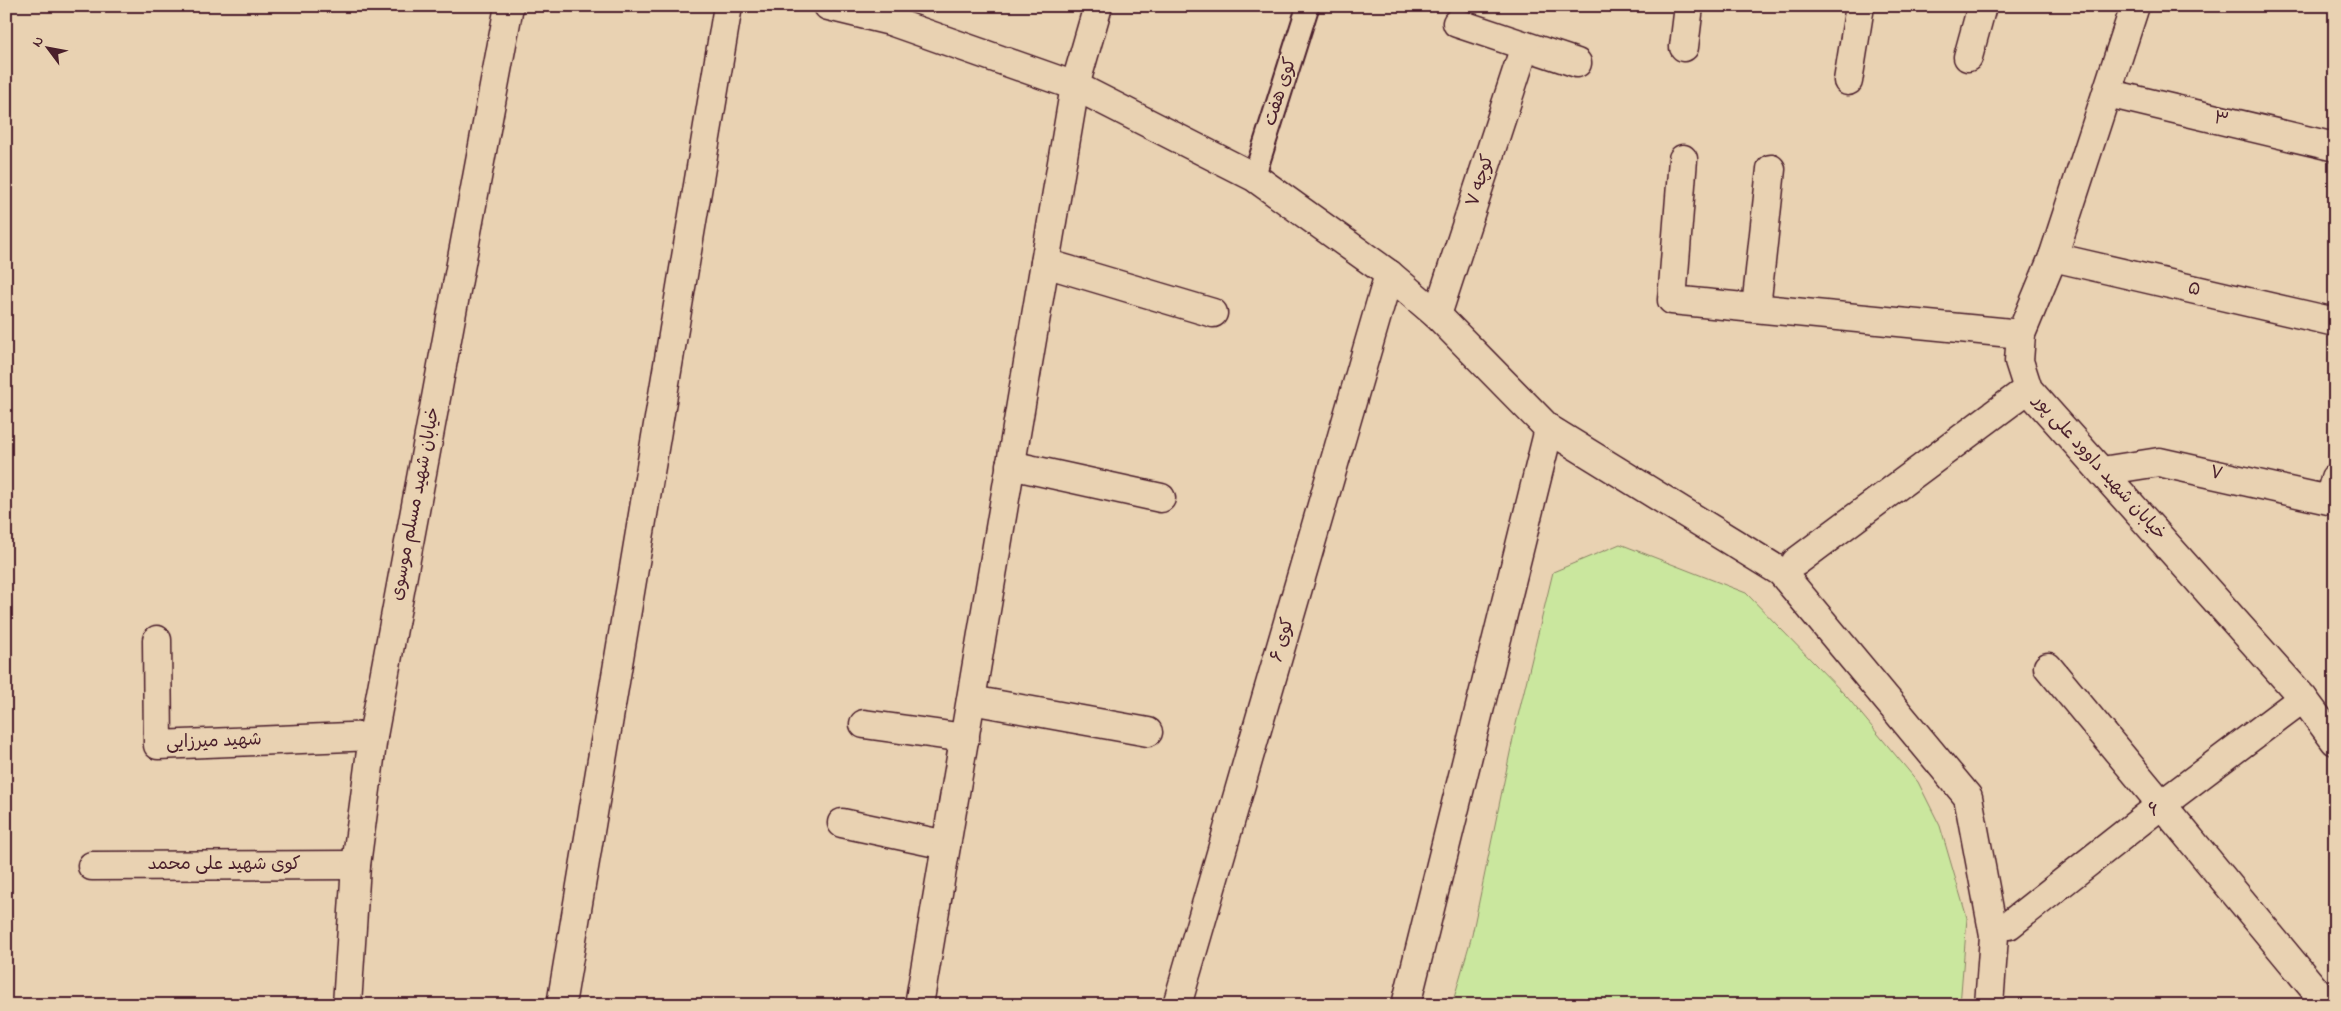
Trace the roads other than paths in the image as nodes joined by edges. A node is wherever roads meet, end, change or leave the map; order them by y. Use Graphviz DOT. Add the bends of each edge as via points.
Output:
graph roads {
  1 [pos="509,6"];
  2 [pos="728,6"];
  3 [pos="828,6"];
  4 [pos="1098,6"];
  5 [pos="1308,6"];
  6 [pos="1689,6"];
  7 [pos="1860,6"];
  8 [pos="1982,6"];
  9 [pos="2135,6"];
  10 [pos="893,14"];
  11 [pos="1457,23"];
  12 [pos="1525,46"];
  13 [pos="1684,48"];
  14 [pos="1968,57"];
  15 [pos="1577,63"];
  16 [pos="1848,81"];
  17 [pos="1074,86"];
  18 [pos="2107,93"];
  19 [pos="2335,147"];
  20 [pos="1683,159"];
  21 [pos="1771,169"];
  22 [pos="1254,177"];
  23 [pos="2053,257"];
  24 [pos="1045,263"];
  25 [pos="1389,274"];
  26 [pos="1756,308"];
  27 [pos="1213,313"];
  28 [pos="1437,315"];
  29 [pos="2335,322"];
  30 [pos="2022,334"];
  31 [pos="2028,389"];
  32 [pos="1549,428"];
  33 [pos="1010,466"];
  34 [pos="2102,471"];
  35 [pos="2332,489"];
  36 [pos="1162,498"];
  37 [pos="1796,562"];
  38 [pos="157,640"];
  39 [pos="2048,667"];
  40 [pos="2303,698"];
  41 [pos="971,700"];
  42 [pos="864,724"];
  43 [pos="1148,732"];
  44 [pos="373,736"];
  45 [pos="965,738"];
  46 [pos="2335,741"];
  47 [pos="2162,805"];
  48 [pos="842,823"];
  49 [pos="946,845"];
  50 [pos="356,865"];
  51 [pos="92,866"];
  52 [pos="2009,925"];
  53 [pos="2325,1002"];
  54 [pos="347,1005"];
  55 [pos="561,1005"];
  56 [pos="919,1005"];
  57 [pos="1177,1005"];
  58 [pos="1406,1005"];
  59 [pos="1989,1005"];
  1 -- 44 [label="street, خیابان شهید مسلم موسوی"];
  2 -- 55 [label="street"];
  3 -- 10 [label="street"];
  4 -- 17 [label="street"];
  5 -- 22 [label="lane, کوی هفت"];
  6 -- 13 [label="street"];
  7 -- 16 [label="street"];
  8 -- 14 [label="street"];
  9 -- 18 [label="street, خیابان شهید داوود علی پور"];
  10 -- 17 [label="street"];
  11 -- 12 [label="street"];
  12 -- 15 [label="street"];
  12 -- 28 [label="street, کوچه ۷"];
  17 -- 22 [label="street"];
  17 -- 24 [label="street"];
  18 -- 19 [label="street, ۳"];
  18 -- 23 [label="street, خیابان شهید داوود علی پور"];
  20 -- 26 [label="street" via="1672,300"];
  21 -- 26 [label="street"];
  22 -- 25 [label="street"];
  23 -- 29 [label="street, ۵"];
  23 -- 30 [label="street, خیابان شهید داوود علی پور"];
  24 -- 27 [label="street"];
  24 -- 33 [label="street"];
  25 -- 28 [label="street"];
  25 -- 57 [label="street, کوی ۶"];
  26 -- 30 [label="street"];
  28 -- 32 [label="street"];
  30 -- 31 [label="street, خیابان شهید داوود علی پور" via="2019,361"];
  31 -- 34 [label="street, خیابان شهید داوود علی پور"];
  31 -- 37 [label="street"];
  32 -- 58 [label="street"];
  32 -- 59 [label="street" via="1781,572 1968,797 1994,936"];
  33 -- 36 [label="street"];
  33 -- 41 [label="street"];
  34 -- 35 [label="street, ۷" via="2160,462"];
  34 -- 40 [label="street, خیابان شهید داوود علی پور"];
  38 -- 44 [label="street, شهید میرزایی" via="158,745"];
  39 -- 47 [label="street"];
  40 -- 46 [label="street, خیابان شهید داوود علی پور"];
  40 -- 47 [label="street, ۶"];
  41 -- 43 [label="street"];
  41 -- 45 [label="street"];
  42 -- 45 [label="street"];
  44 -- 50 [label="street, خیابان شهید مسلم موسوی"];
  45 -- 49 [label="street"];
  47 -- 52 [label="street, ۶"];
  47 -- 53 [label="street"];
  48 -- 49 [label="street"];
  49 -- 56 [label="street"];
  50 -- 51 [label="street, کوی شهید علی محمد"];
  50 -- 54 [label="street, خیابان شهید مسلم موسوی"];
}
